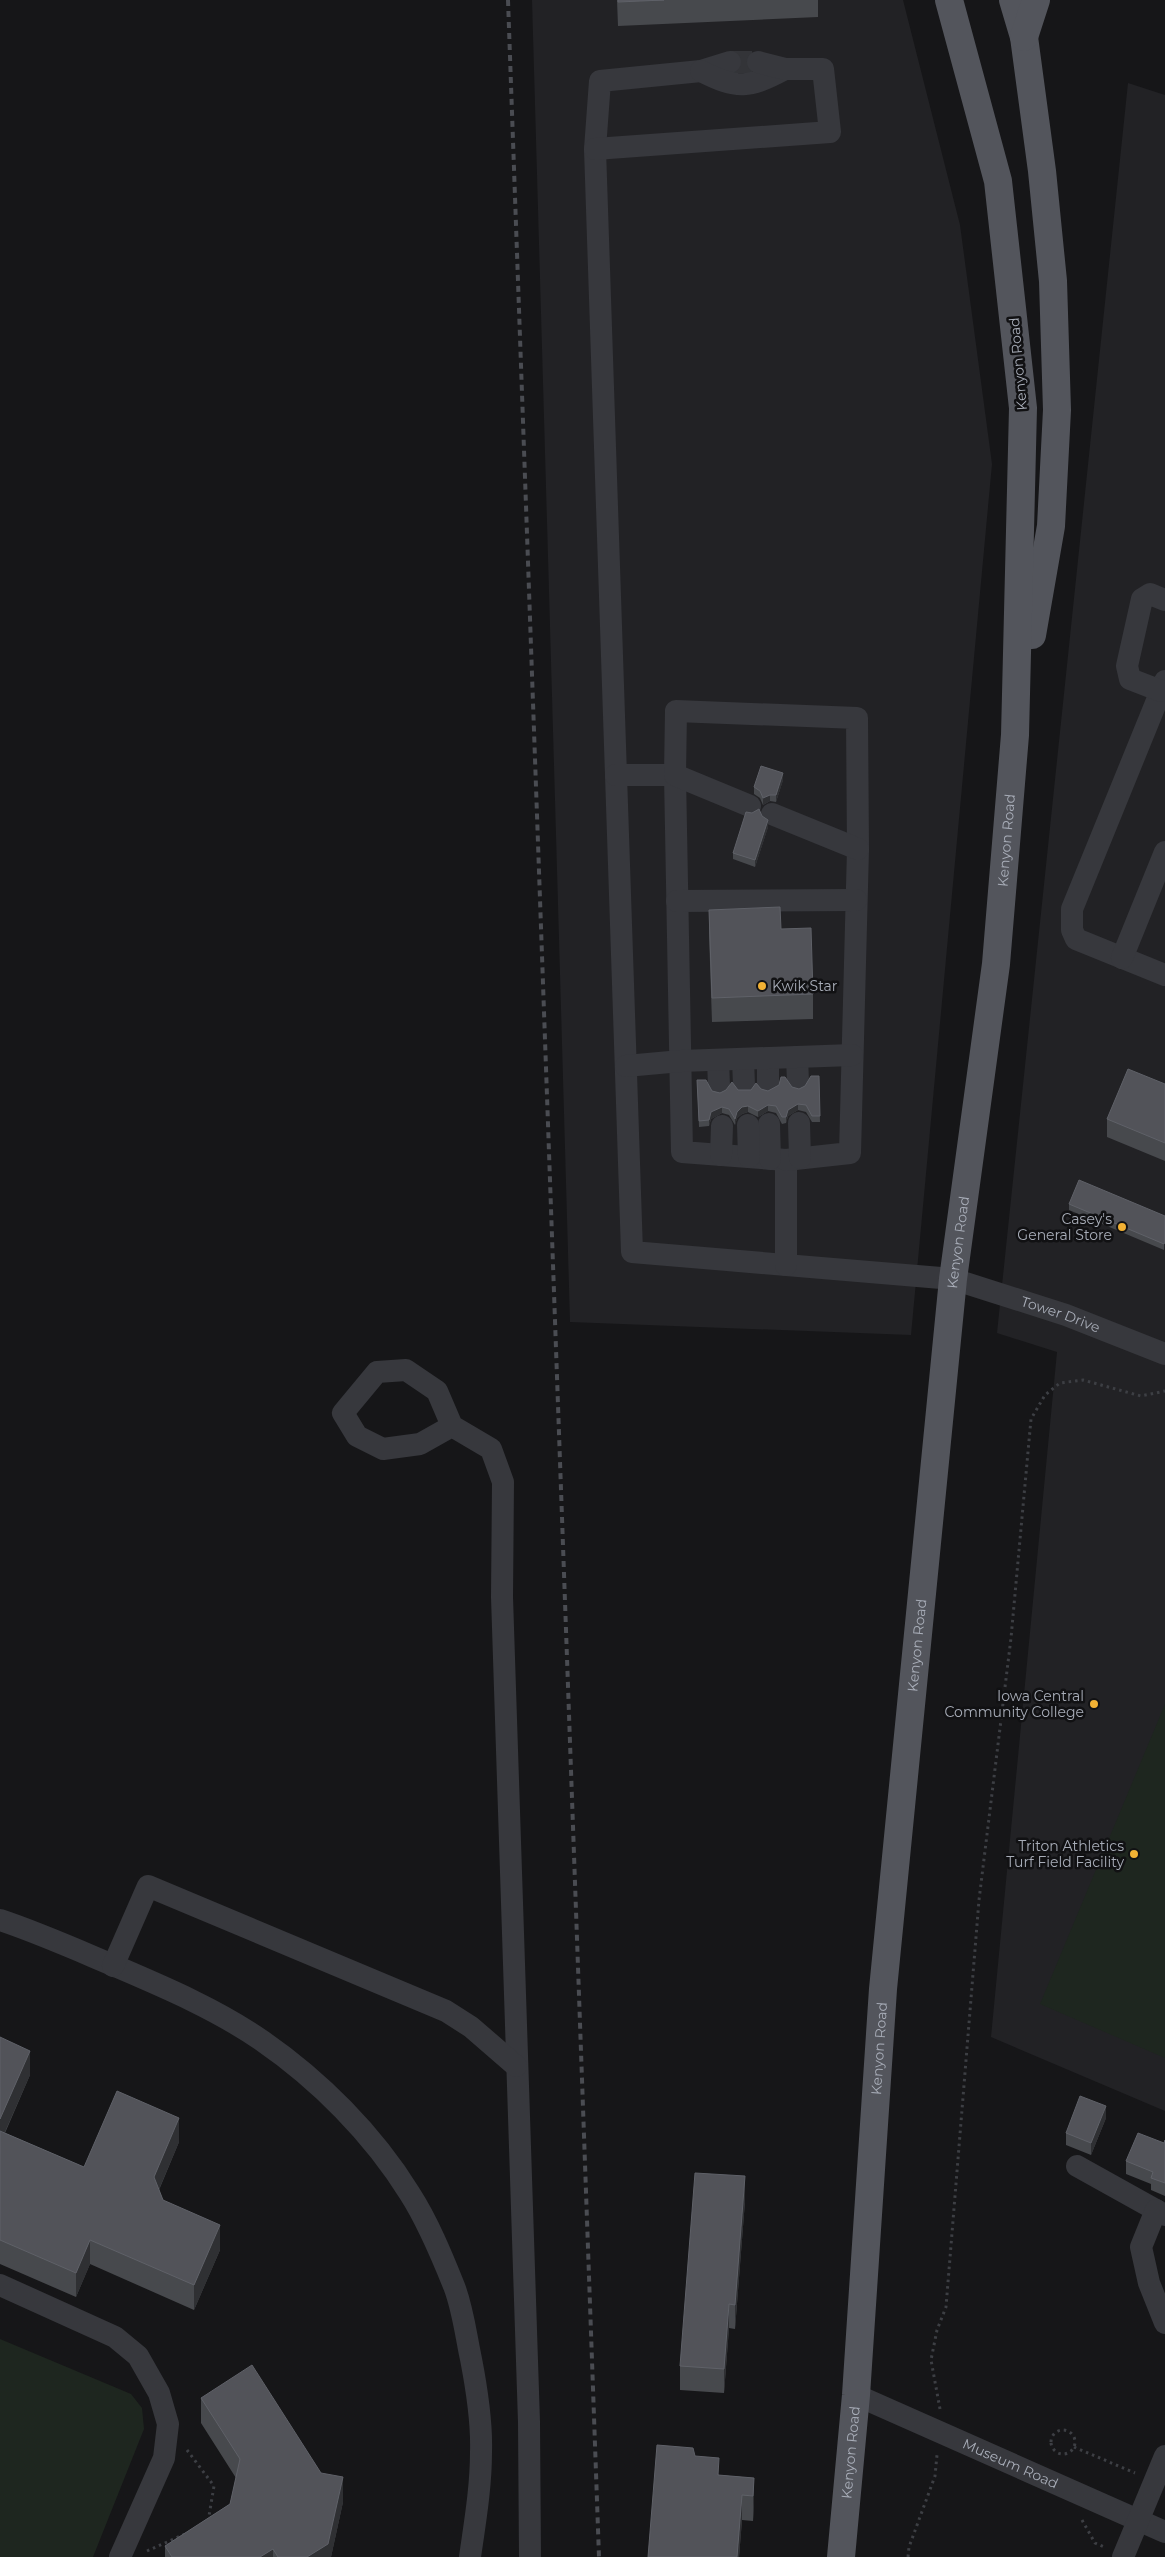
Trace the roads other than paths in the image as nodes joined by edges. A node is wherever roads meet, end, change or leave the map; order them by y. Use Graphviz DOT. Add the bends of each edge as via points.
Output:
graph roads {
  1 [pos="949,0"];
  2 [pos="1013,0"];
  3 [pos="1036,0"];
  4 [pos="1024,37"];
  5 [pos="730,62"];
  6 [pos="758,62"];
  7 [pos="785,69"];
  8 [pos="701,72"];
  9 [pos="595,149"];
  10 [pos="1165,600"];
  11 [pos="1163,686"];
  12 [pos="1016,735"];
  13 [pos="616,775"];
  14 [pos="675,775"];
  15 [pos="750,806"];
  16 [pos="772,814"];
  17 [pos="858,849"];
  18 [pos="1165,852"];
  19 [pos="856,900"];
  20 [pos="677,901"];
  21 [pos="1122,958"];
  22 [pos="1165,975"];
  23 [pos="852,1055"];
  24 [pos="797,1057"];
  25 [pos="768,1058"];
  26 [pos="718,1060"];
  27 [pos="743,1060"];
  28 [pos="680,1061"];
  29 [pos="626,1066"];
  30 [pos="798,1082"];
  31 [pos="768,1084"];
  32 [pos="744,1085"];
  33 [pos="719,1086"];
  34 [pos="799,1123"];
  35 [pos="758,1124"];
  36 [pos="722,1126"];
  37 [pos="721,1155"];
  38 [pos="776,1158"];
  39 [pos="786,1265"];
  40 [pos="953,1279"];
  41 [pos="1165,1354"];
  42 [pos="452,1426"];
  43 [pos="0,1920"];
  44 [pos="113,1966"];
  45 [pos="516,2066"];
  46 [pos="1077,2166"];
  47 [pos="1161,2212"];
  48 [pos="0,2285"];
  49 [pos="1165,2323"];
  50 [pos="856,2395"];
  51 [pos="1165,2456"];
  52 [pos="1139,2520"];
  53 [pos="1165,2532"];
  54 [pos="120,2557"];
  55 [pos="470,2557"];
  56 [pos="530,2557"];
  57 [pos="841,2557"];
  58 [pos="1123,2557"];
  1 -- 12 [label="main road, Kenyon Road" via="998,181 1023,408"];
  2 -- 4 [label="main road, Kenyon Road"];
  3 -- 4 [label="main road"];
  4 -- 12 [label="main road, Kenyon Road" via="1053,281 1057,410 1051,526"];
  5 -- 8 [label="street"];
  6 -- 7 [label="street"];
  7 -- 8 [label="street" via="759,83 727,84"];
  7 -- 9 [label="street" via="823,69 830,132"];
  8 -- 9 [label="street" via="600,81"];
  9 -- 13 [label="street"];
  10 -- 11 [label="street" via="1150,594 1142,599 1127,666 1130,679"];
  11 -- 21 [label="street" via="1072,909 1072,930 1076,939"];
  12 -- 40 [label="main road, Kenyon Road" via="996,964"];
  13 -- 14 [label="street"];
  13 -- 29 [label="street"];
  14 -- 15 [label="street"];
  14 -- 17 [label="street" via="676,711 857,718"];
  14 -- 20 [label="street"];
  16 -- 17 [label="street"];
  17 -- 19 [label="street"];
  18 -- 21 [label="street"];
  19 -- 20 [label="street"];
  19 -- 23 [label="street"];
  20 -- 28 [label="street"];
  21 -- 22 [label="street"];
  23 -- 24 [label="street"];
  23 -- 38 [label="street" via="850,1153"];
  24 -- 25 [label="street"];
  24 -- 30 [label="street"];
  25 -- 27 [label="street"];
  25 -- 31 [label="street"];
  26 -- 27 [label="street"];
  26 -- 28 [label="street"];
  26 -- 33 [label="street"];
  27 -- 32 [label="street"];
  28 -- 29 [label="street"];
  28 -- 37 [label="street" via="682,1152"];
  29 -- 39 [label="street, Tower Drive" via="632,1252"];
  34 -- 38 [label="street"];
  35 -- 38 [label="street"];
  36 -- 37 [label="street"];
  37 -- 38 [label="street"];
  38 -- 39 [label="street"];
  39 -- 40 [label="street, Tower Drive"];
  40 -- 41 [label="street, Tower Drive" via="1066,1315"];
  40 -- 50 [label="main road, Kenyon Road" via="882,1989"];
  42 -- 42 [label="street" via="420,1444 383,1449 357,1436 343,1413 377,1372 406,1370 437,1391"];
  42 -- 45 [label="street" via="491,1448 503,1482 502,1597"];
  43 -- 44 [label="street" via="39,1933"];
  44 -- 45 [label="street" via="148,1886 446,2011 471,2027"];
  44 -- 55 [label="street" via="202,2007 260,2039 346,2112 385,2157 411,2196 454,2288 478,2398 482,2451"];
  45 -- 56 [label="street"];
  46 -- 47 [label="street"];
  47 -- 49 [label="street" via="1141,2246 1149,2283"];
  48 -- 54 [label="street" via="115,2336 138,2356 159,2393 168,2424 164,2458"];
  50 -- 52 [label="street, Museum Road"];
  50 -- 57 [label="main road, Kenyon Road"];
  51 -- 52 [label="street"];
  52 -- 53 [label="street, Museum Road"];
  52 -- 58 [label="street"];
}
